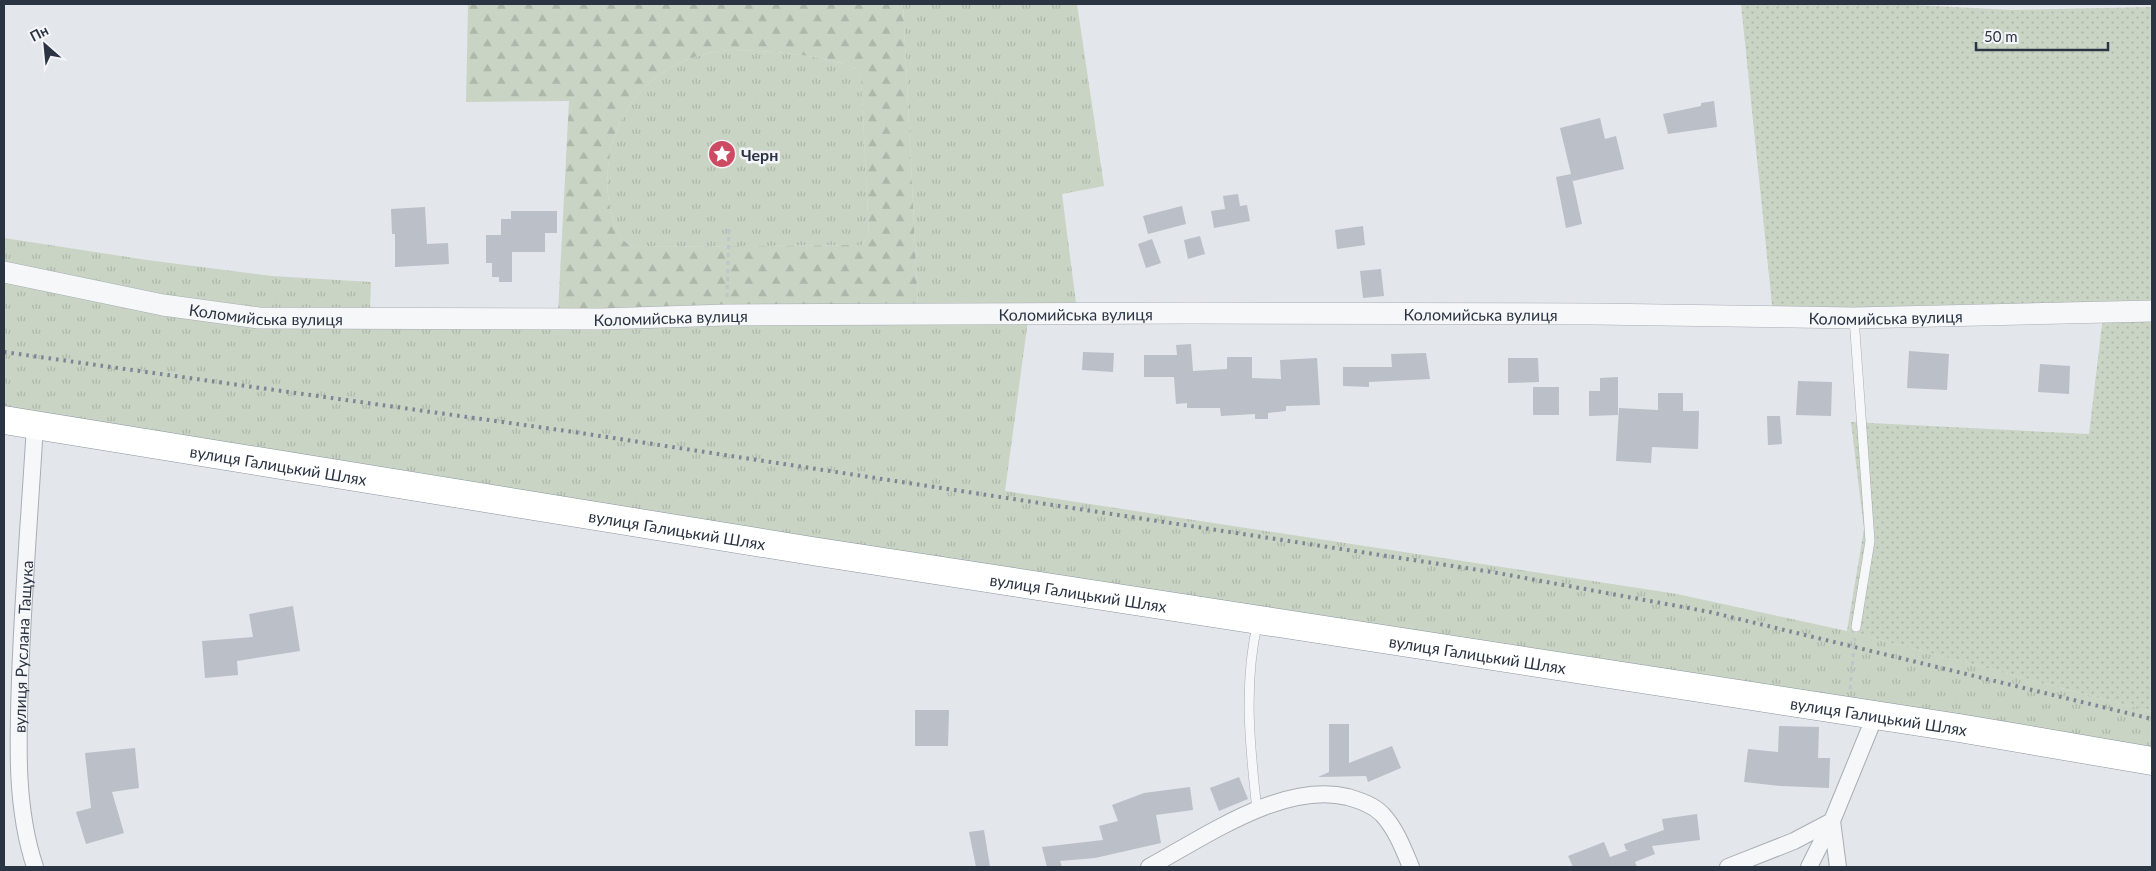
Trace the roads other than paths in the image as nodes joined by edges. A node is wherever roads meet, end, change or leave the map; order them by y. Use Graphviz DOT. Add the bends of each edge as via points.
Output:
graph roads {
  1 [pos="4,272"];
  2 [pos="2152,311"];
  3 [pos="1854,318"];
  4 [pos="4,420"];
  5 [pos="35,425"];
  6 [pos="1258,619"];
  7 [pos="1856,627"];
  8 [pos="1875,716"];
  9 [pos="2152,761"];
  10 [pos="1257,810"];
  11 [pos="1832,821"];
  12 [pos="35,867"];
  13 [pos="1149,867"];
  14 [pos="1411,867"];
  15 [pos="1728,867"];
  16 [pos="1809,867"];
  17 [pos="1838,867"];
  1 -- 3 [label="street, Коломийська вулиця" via="154,303 259,318 1595,314"];
  2 -- 3 [label="street, Коломийська вулиця"];
  3 -- 7 [label="lane" via="1870,541"];
  4 -- 5 [label="highway, вулиця Галицький Шлях"];
  5 -- 6 [label="highway, вулиця Галицький Шлях" via="812,551"];
  5 -- 12 [label="street, вулиця Руслана Тащука" via="21,635 18,776"];
  6 -- 8 [label="highway, вулиця Галицький Шлях"];
  6 -- 10 [label="lane" via="1249,687"];
  8 -- 9 [label="highway, вулиця Галицький Шлях"];
  8 -- 11 [label="street"];
  10 -- 13 [label="street"];
  10 -- 14 [label="street" via="1303,794 1324,793 1364,801 1381,813 1395,830"];
  11 -- 15 [label="street" via="1794,841"];
  11 -- 16 [label="street"];
  11 -- 17 [label="street"];
}
